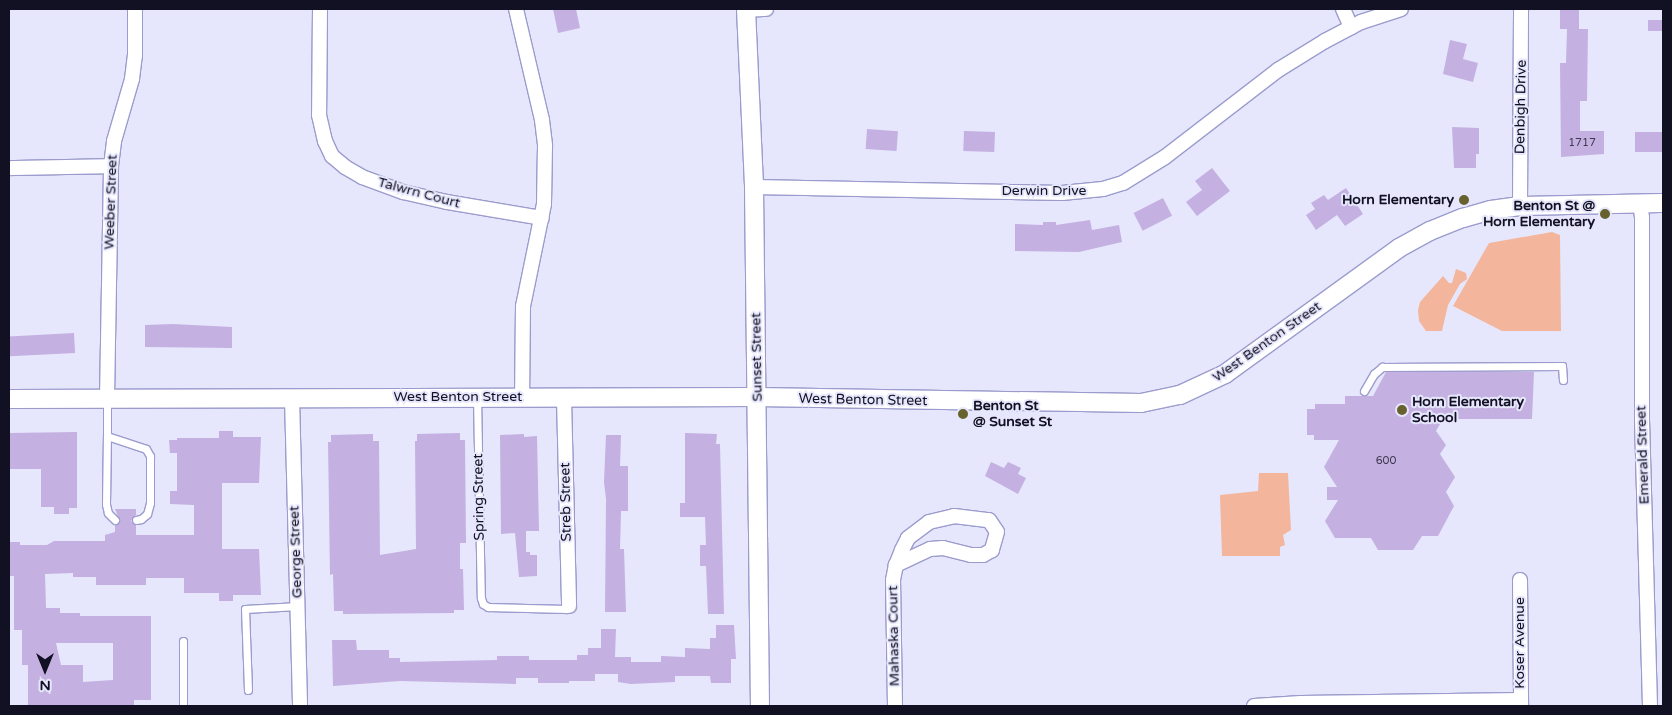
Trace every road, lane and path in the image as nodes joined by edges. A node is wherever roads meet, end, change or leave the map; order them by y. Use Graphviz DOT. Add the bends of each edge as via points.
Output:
graph roads {
  1 [pos="135,9"];
  2 [pos="320,9"];
  3 [pos="516,9"];
  4 [pos="746,9"];
  5 [pos="766,9"];
  6 [pos="1343,9"];
  7 [pos="1401,9"];
  8 [pos="1522,9"];
  9 [pos="1351,27"];
  10 [pos="111,166"];
  11 [pos="9,168"];
  12 [pos="754,187"];
  13 [pos="1640,203"];
  14 [pos="1663,203"];
  15 [pos="1520,206"];
  16 [pos="542,218"];
  17 [pos="1563,380"];
  18 [pos="1364,391"];
  19 [pos="477,397"];
  20 [pos="522,397"];
  21 [pos="757,397"];
  22 [pos="292,398"];
  23 [pos="564,398"];
  24 [pos="9,399"];
  25 [pos="107,399"];
  26 [pos="107,436"];
  27 [pos="116,520"];
  28 [pos="136,520"];
  29 [pos="896,565"];
  30 [pos="1520,580"];
  31 [pos="298,606"];
  32 [pos="569,606"];
  33 [pos="183,642"];
  34 [pos="248,690"];
  35 [pos="1521,703"];
  36 [pos="1301,705"];
  37 [pos="183,706"];
  38 [pos="300,706"];
  39 [pos="760,706"];
  40 [pos="895,706"];
  41 [pos="1254,706"];
  42 [pos="1650,706"];
  1 -- 10 [label="street, Weeber Street" via="132,79 114,140"];
  2 -- 16 [label="street, Talwrn Court" via="319,115 332,156 362,177 403,192"];
  3 -- 16 [label="street" via="542,120 545,183"];
  4 -- 5 [label="street"];
  4 -- 12 [label="street, Sunset Street"];
  6 -- 9 [label="street"];
  7 -- 9 [label="street, Derwin Drive"];
  8 -- 15 [label="street, Denbigh Drive"];
  9 -- 12 [label="street, Derwin Drive" via="1278,70 1165,157 1123,183 1103,190 1062,193"];
  10 -- 11 [label="street"];
  10 -- 25 [label="street, Weeber Street"];
  12 -- 21 [label="street, Sunset Street"];
  13 -- 14 [label="street, West Benton Street"];
  13 -- 15 [label="street, West Benton Street"];
  13 -- 42 [label="street, Emerald Street"];
  15 -- 21 [label="street, West Benton Street" via="1481,212 1430,231 1399,248 1225,374 1201,387 1161,400 1086,403"];
  16 -- 20 [label="street" via="523,306"];
  17 -- 18 [label="lane" via="1562,366 1382,367"];
  19 -- 20 [label="street, West Benton Street"];
  19 -- 22 [label="street, West Benton Street"];
  19 -- 32 [label="lane, Spring Street" via="483,604 488,607 566,609"];
  20 -- 23 [label="street, West Benton Street"];
  21 -- 23 [label="street, West Benton Street"];
  21 -- 39 [label="street, Sunset Street"];
  22 -- 25 [label="street, West Benton Street"];
  22 -- 31 [label="street, George Street"];
  23 -- 32 [label="street, Streb Street"];
  24 -- 25 [label="street, West Benton Street"];
  25 -- 26 [label="lane"];
  26 -- 27 [label="lane" via="106,504 108,513"];
  26 -- 28 [label="lane" via="146,448 150,456 150,503 147,514"];
  29 -- 29 [label="street, Mahaska Court" via="930,549 983,555 992,550 997,532 989,520 967,516 941,517 924,524 908,538"];
  29 -- 40 [label="street, Mahaska Court" via="892,596"];
  30 -- 35 [label="street, Koser Avenue"];
  31 -- 34 [label="lane" via="245,609"];
  31 -- 38 [label="street, George Street"];
  33 -- 37 [label="lane"];
  35 -- 36 [label="street"];
  36 -- 41 [label="street"];
}
